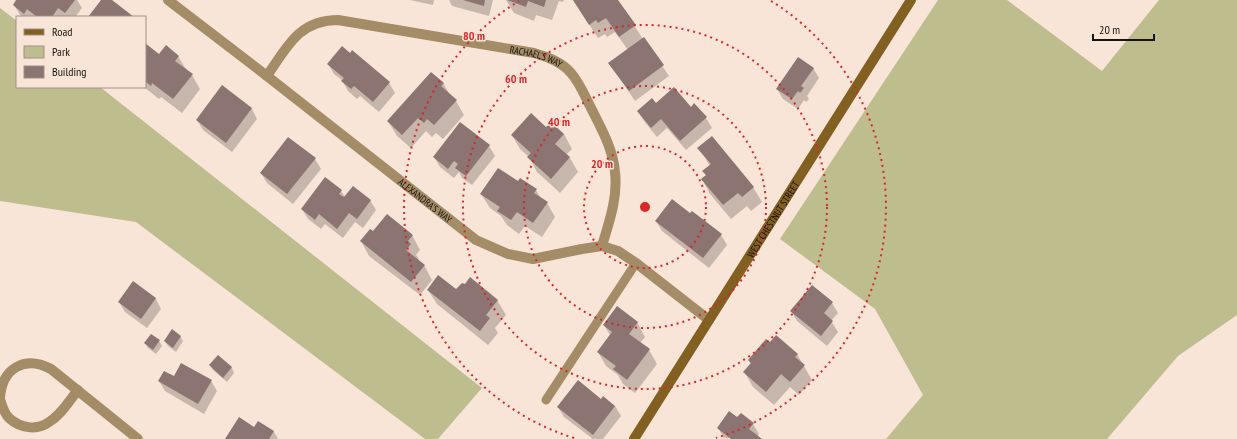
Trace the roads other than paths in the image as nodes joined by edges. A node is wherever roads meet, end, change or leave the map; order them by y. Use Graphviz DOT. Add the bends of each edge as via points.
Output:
graph roads {
  1 [pos="168,0"];
  2 [pos="911,0"];
  3 [pos="267,76"];
  4 [pos="602,246"];
  5 [pos="636,263"];
  6 [pos="709,320"];
  7 [pos="78,390"];
  8 [pos="0,398"];
  9 [pos="546,400"];
  10 [pos="138,439"];
  11 [pos="634,439"];
  1 -- 3 [label="street, ALEXANDRA'S WAY"];
  2 -- 6 [label="main road, WEST CHESTNUT STREET"];
  3 -- 4 [label="street, ALEXANDRA'S WAY" via="476,240 508,254 533,259"];
  3 -- 4 [label="street, RACHAEL'S WAY" via="300,33 315,23 327,20 549,57 572,73 607,141 612,157 616,172 615,203"];
  4 -- 5 [label="street, ALEXANDRA'S WAY" via="618,251"];
  5 -- 6 [label="street, ALEXANDRA'S WAY"];
  5 -- 9 [label="lane"];
  6 -- 11 [label="main road, WEST CHESTNUT STREET"];
  7 -- 8 [label="street" via="42,364 21,364 5,378"];
  7 -- 8 [label="street" via="56,416 38,427 18,424 9,418"];
  7 -- 10 [label="street"];
}
